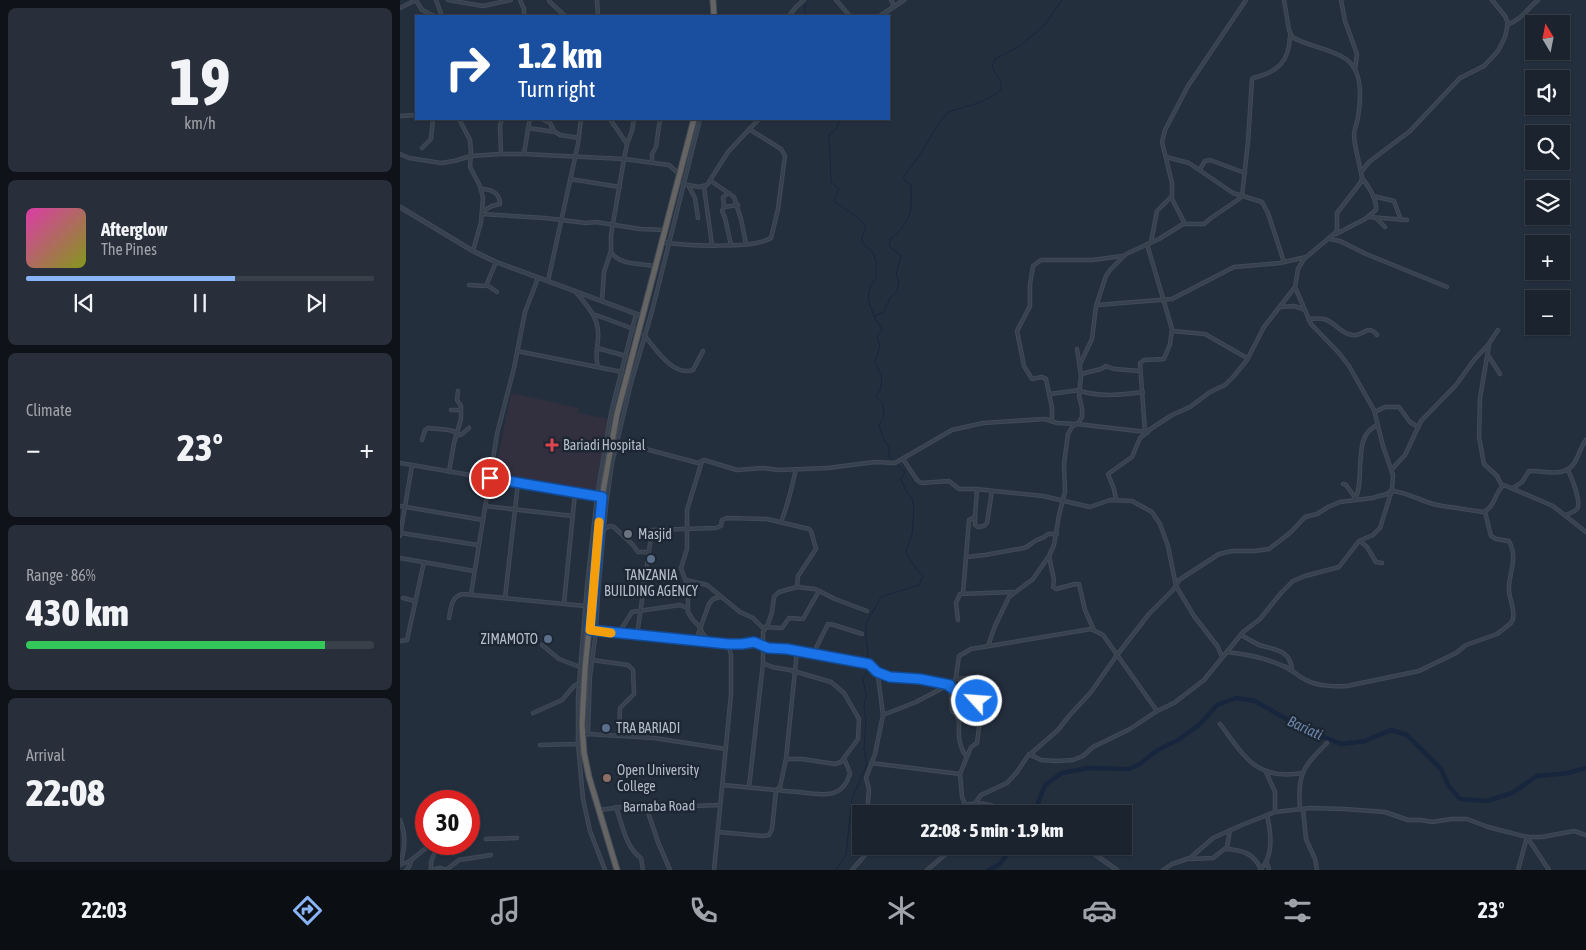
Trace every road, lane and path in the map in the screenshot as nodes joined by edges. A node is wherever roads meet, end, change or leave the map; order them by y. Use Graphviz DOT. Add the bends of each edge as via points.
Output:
graph roads {
  1 [pos="436,0"];
  2 [pos="448,0"];
  3 [pos="511,0"];
  4 [pos="520,0"];
  5 [pos="597,0"];
  6 [pos="712,0"];
  7 [pos="804,0"];
  8 [pos="836,0"];
  9 [pos="891,0"];
  10 [pos="904,0"];
  11 [pos="1246,0"];
  12 [pos="1284,0"];
  13 [pos="1341,0"];
  14 [pos="1492,0"];
  15 [pos="1538,0"];
  16 [pos="464,1"];
  17 [pos="549,1"];
  18 [pos="894,6"];
  19 [pos="400,8"];
  20 [pos="432,15"];
  21 [pos="442,15"];
  22 [pos="524,15"];
  23 [pos="564,15"];
  24 [pos="598,15"];
  25 [pos="714,15"];
  26 [pos="790,15"];
  27 [pos="849,15"];
  28 [pos="881,15"];
  29 [pos="1507,25"];
  30 [pos="1290,34"];
  31 [pos="1355,70"];
  32 [pos="415,115"];
  33 [pos="400,116"];
  34 [pos="433,120"];
  35 [pos="460,120"];
  36 [pos="502,120"];
  37 [pos="531,120"];
  38 [pos="544,120"];
  39 [pos="581,120"];
  40 [pos="611,120"];
  41 [pos="634,120"];
  42 [pos="660,120"];
  43 [pos="694,120"];
  44 [pos="700,120"];
  45 [pos="758,120"];
  46 [pos="528,128"];
  47 [pos="749,129"];
  48 [pos="555,132"];
  49 [pos="579,138"];
  50 [pos="627,144"];
  51 [pos="422,148"];
  52 [pos="400,154"];
  53 [pos="501,154"];
  54 [pos="524,154"];
  55 [pos="471,156"];
  56 [pos="1166,156"];
  57 [pos="575,157"];
  58 [pos="624,159"];
  59 [pos="652,162"];
  60 [pos="1200,169"];
  61 [pos="1362,172"];
  62 [pos="1245,173"];
  63 [pos="679,174"];
  64 [pos="1362,178"];
  65 [pos="570,180"];
  66 [pos="711,181"];
  67 [pos="683,184"];
  68 [pos="688,185"];
  69 [pos="620,187"];
  70 [pos="704,187"];
  71 [pos="481,189"];
  72 [pos="730,193"];
  73 [pos="1242,196"];
  74 [pos="1373,196"];
  75 [pos="1171,197"];
  76 [pos="738,205"];
  77 [pos="400,207"];
  78 [pos="724,207"];
  79 [pos="483,213"];
  80 [pos="1368,217"];
  81 [pos="698,218"];
  82 [pos="1376,218"];
  83 [pos="561,220"];
  84 [pos="1401,220"];
  85 [pos="1407,220"];
  86 [pos="1185,224"];
  87 [pos="613,225"];
  88 [pos="1385,227"];
  89 [pos="665,230"];
  90 [pos="1334,236"];
  91 [pos="1328,239"];
  92 [pos="662,242"];
  93 [pos="1151,242"];
  94 [pos="669,243"];
  95 [pos="746,244"];
  96 [pos="1147,244"];
  97 [pos="712,245"];
  98 [pos="731,245"];
  99 [pos="473,251"];
  100 [pos="611,251"];
  101 [pos="1124,256"];
  102 [pos="1306,256"];
  103 [pos="496,262"];
  104 [pos="1284,262"];
  105 [pos="655,266"];
  106 [pos="538,278"];
  107 [pos="548,281"];
  108 [pos="469,285"];
  109 [pos="487,285"];
  110 [pos="1295,287"];
  111 [pos="1447,287"];
  112 [pos="575,291"];
  113 [pos="498,292"];
  114 [pos="1163,299"];
  115 [pos="602,301"];
  116 [pos="1097,306"];
  117 [pos="1281,307"];
  118 [pos="1303,309"];
  119 [pos="593,312"];
  120 [pos="636,314"];
  121 [pos="642,316"];
  122 [pos="1308,319"];
  123 [pos="636,330"];
  124 [pos="1498,330"];
  125 [pos="1172,331"];
  126 [pos="1377,334"];
  127 [pos="644,335"];
  128 [pos="1489,344"];
  129 [pos="597,348"];
  130 [pos="1078,349"];
  131 [pos="517,351"];
  132 [pos="703,351"];
  133 [pos="1488,355"];
  134 [pos="626,356"];
  135 [pos="1247,358"];
  136 [pos="1080,364"];
  137 [pos="598,367"];
  138 [pos="1140,371"];
  139 [pos="624,373"];
  140 [pos="1081,374"];
  141 [pos="1500,374"];
  142 [pos="458,390"];
  143 [pos="1080,391"];
  144 [pos="1142,392"];
  145 [pos="1050,394"];
  146 [pos="451,410"];
  147 [pos="461,410"];
  148 [pos="1375,412"];
  149 [pos="1052,421"];
  150 [pos="1077,424"];
  151 [pos="1379,425"];
  152 [pos="1418,427"];
  153 [pos="469,428"];
  154 [pos="1147,432"];
  155 [pos="456,434"];
  156 [pos="422,440"];
  157 [pos="614,440"];
  158 [pos="1586,440"];
  159 [pos="903,459"];
  160 [pos="702,461"];
  161 [pos="400,463"];
  162 [pos="412,465"];
  163 [pos="796,469"];
  164 [pos="1392,469"];
  165 [pos="1567,469"];
  166 [pos="449,472"];
  167 [pos="490,478"];
  168 [pos="518,483"];
  169 [pos="1343,484"];
  170 [pos="1502,486"];
  171 [pos="1512,488"];
  172 [pos="977,489"];
  173 [pos="992,490"];
  174 [pos="1392,490"];
  175 [pos="575,493"];
  176 [pos="599,497"];
  177 [pos="1116,500"];
  178 [pos="1355,500"];
  179 [pos="1062,501"];
  180 [pos="400,506"];
  181 [pos="406,506"];
  182 [pos="485,506"];
  183 [pos="514,509"];
  184 [pos="1485,512"];
  185 [pos="1566,515"];
  186 [pos="573,516"];
  187 [pos="974,517"];
  188 [pos="483,520"];
  189 [pos="781,522"];
  190 [pos="604,529"];
  191 [pos="686,530"];
  192 [pos="1586,532"];
  193 [pos="400,534"];
  194 [pos="1057,534"];
  195 [pos="1360,541"];
  196 [pos="478,546"];
  197 [pos="648,552"];
  198 [pos="1049,556"];
  199 [pos="966,557"];
  200 [pos="400,558"];
  201 [pos="424,562"];
  202 [pos="1382,563"];
  203 [pos="474,571"];
  204 [pos="686,580"];
  205 [pos="1176,586"];
  206 [pos="797,587"];
  207 [pos="819,591"];
  208 [pos="1014,592"];
  209 [pos="471,594"];
  210 [pos="963,594"];
  211 [pos="403,598"];
  212 [pos="505,598"];
  213 [pos="721,598"];
  214 [pos="415,601"];
  215 [pos="564,604"];
  216 [pos="588,606"];
  217 [pos="687,608"];
  218 [pos="640,610"];
  219 [pos="867,611"];
  220 [pos="449,618"];
  221 [pos="958,620"];
  222 [pos="766,627"];
  223 [pos="700,628"];
  224 [pos="590,630"];
  225 [pos="1094,630"];
  226 [pos="596,631"];
  227 [pos="618,634"];
  228 [pos="862,634"];
  229 [pos="637,635"];
  230 [pos="1240,635"];
  231 [pos="696,640"];
  232 [pos="400,641"];
  233 [pos="710,642"];
  234 [pos="728,644"];
  235 [pos="542,645"];
  236 [pos="988,646"];
  237 [pos="764,647"];
  238 [pos="797,651"];
  239 [pos="1227,652"];
  240 [pos="813,654"];
  241 [pos="1117,655"];
  242 [pos="1222,657"];
  243 [pos="592,660"];
  244 [pos="763,663"];
  245 [pos="580,667"];
  246 [pos="1292,670"];
  247 [pos="794,671"];
  248 [pos="877,672"];
  249 [pos="956,679"];
  250 [pos="579,683"];
  251 [pos="950,686"];
  252 [pos="982,706"];
  253 [pos="1157,711"];
  254 [pos="533,713"];
  255 [pos="883,715"];
  256 [pos="1220,724"];
  257 [pos="585,735"];
  258 [pos="619,736"];
  259 [pos="1327,743"];
  260 [pos="578,744"];
  261 [pos="540,745"];
  262 [pos="726,749"];
  263 [pos="1029,754"];
  264 [pos="966,756"];
  265 [pos="844,758"];
  266 [pos="786,759"];
  267 [pos="872,763"];
  268 [pos="1266,770"];
  269 [pos="1303,773"];
  270 [pos="960,774"];
  271 [pos="723,785"];
  272 [pos="749,787"];
  273 [pos="777,790"];
  274 [pos="975,802"];
  275 [pos="720,804"];
  276 [pos="965,804"];
  277 [pos="868,805"];
  278 [pos="990,805"];
  279 [pos="646,806"];
  280 [pos="616,807"];
  281 [pos="1301,809"];
  282 [pos="599,810"];
  283 [pos="1275,812"];
  284 [pos="1267,815"];
  285 [pos="400,820"];
  286 [pos="1230,830"];
  287 [pos="718,832"];
  288 [pos="1586,835"];
  289 [pos="1527,837"];
  290 [pos="517,838"];
  291 [pos="486,839"];
  292 [pos="1225,849"];
  293 [pos="418,855"];
  294 [pos="434,855"];
  295 [pos="491,855"];
  296 [pos="864,855"];
  297 [pos="945,855"];
  298 [pos="1096,855"];
  299 [pos="1188,859"];
  300 [pos="411,861"];
  301 [pos="1267,862"];
  302 [pos="400,864"];
  303 [pos="406,870"];
  304 [pos="432,870"];
  305 [pos="446,870"];
  306 [pos="605,870"];
  307 [pos="617,870"];
  308 [pos="643,870"];
  309 [pos="670,870"];
  310 [pos="714,870"];
  311 [pos="852,870"];
  312 [pos="927,870"];
  313 [pos="1117,870"];
  314 [pos="1164,870"];
  315 [pos="1260,870"];
  316 [pos="1268,870"];
  317 [pos="1317,870"];
  318 [pos="1518,870"];
  319 [pos="1550,870"];
  1 -- 21 [label="street"];
  2 -- 16 [label="street"];
  3 -- 16 [label="street" via="486,6"];
  4 -- 22 [label="street"];
  5 -- 24 [label="street"];
  6 -- 25 [label="highway"];
  7 -- 26 [label="street"];
  8 -- 27 [label="street"];
  9 -- 18 [label="street"];
  10 -- 18 [label="street"];
  11 -- 56 [label="street" via="1188,86 1165,130 1162,142"];
  12 -- 30 [label="street"];
  13 -- 31 [label="street" via="1357,54"];
  14 -- 29 [label="street" via="1505,16"];
  15 -- 29 [label="street" via="1521,18"];
  17 -- 23 [label="street"];
  18 -- 28 [label="street"];
  19 -- 20 [label="street" via="416,0 422,10"];
  29 -- 61 [label="street" via="1502,44 1489,61 1460,78 1410,131 1369,162"];
  30 -- 31 [label="street" via="1337,54"];
  30 -- 62 [label="street" via="1286,56 1279,66 1252,79"];
  31 -- 61 [label="street" via="1360,93 1354,132"];
  32 -- 33 [label="street"];
  34 -- 51 [label="street" via="431,139"];
  35 -- 55 [label="street" via="470,140"];
  36 -- 53 [label="street"];
  37 -- 46 [label="street"];
  38 -- 48 [label="street"];
  39 -- 49 [label="street"];
  40 -- 50 [label="street"];
  41 -- 50 [label="street"];
  42 -- 59 [label="street"];
  43 -- 63 [label="highway"];
  44 -- 67 [label="street"];
  45 -- 47 [label="street"];
  46 -- 48 [label="street"];
  46 -- 54 [label="street"];
  47 -- 66 [label="street" via="728,152"];
  47 -- 95 [label="street" via="781,149 785,156 773,235 768,240"];
  48 -- 49 [label="street"];
  49 -- 57 [label="street"];
  50 -- 58 [label="street"];
  52 -- 55 [label="street" via="441,163"];
  53 -- 54 [label="street"];
  53 -- 55 [label="street"];
  54 -- 57 [label="street"];
  55 -- 71 [label="street" via="470,167"];
  56 -- 60 [label="street"];
  56 -- 75 [label="street" via="1173,190"];
  57 -- 58 [label="street"];
  57 -- 65 [label="street"];
  58 -- 59 [label="street"];
  58 -- 69 [label="street"];
  59 -- 63 [label="street" via="669,165"];
  60 -- 62 [label="street" via="1205,161 1210,160"];
  60 -- 73 [label="street" via="1224,189"];
  61 -- 64 [label="street"];
  62 -- 73 [label="street"];
  63 -- 89 [label="highway"];
  64 -- 74 [label="street"];
  64 -- 90 [label="street" via="1337,213"];
  65 -- 69 [label="street"];
  65 -- 83 [label="street"];
  66 -- 70 [label="street"];
  66 -- 72 [label="street"];
  67 -- 68 [label="street"];
  67 -- 94 [label="street"];
  68 -- 70 [label="street"];
  68 -- 81 [label="street" via="695,198"];
  69 -- 87 [label="street"];
  70 -- 97 [label="street"];
  71 -- 79 [label="street"];
  71 -- 79 [label="street" via="492,190 500,201"];
  72 -- 76 [label="street"];
  72 -- 78 [label="street" via="723,197"];
  73 -- 86 [label="street" via="1204,224"];
  73 -- 104 [label="street" via="1264,204"];
  74 -- 80 [label="street" via="1377,209"];
  74 -- 84 [label="street" via="1394,201"];
  75 -- 86 [label="street"];
  75 -- 93 [label="street" via="1157,211"];
  76 -- 78 [label="street"];
  76 -- 95 [label="street"];
  77 -- 99 [label="street"];
  78 -- 98 [label="street" via="722,213"];
  79 -- 83 [label="street"];
  79 -- 99 [label="street"];
  80 -- 82 [label="street"];
  80 -- 90 [label="street"];
  82 -- 84 [label="street"];
  82 -- 88 [label="street"];
  83 -- 87 [label="street"];
  83 -- 107 [label="street"];
  84 -- 85 [label="street"];
  86 -- 93 [label="street"];
  87 -- 89 [label="street"];
  87 -- 100 [label="street"];
  89 -- 92 [label="highway"];
  90 -- 91 [label="street"];
  91 -- 102 [label="street"];
  91 -- 111 [label="street" via="1340,240"];
  92 -- 94 [label="street"];
  92 -- 105 [label="highway"];
  93 -- 96 [label="street"];
  94 -- 97 [label="street"];
  94 -- 127 [label="street"];
  95 -- 98 [label="street"];
  96 -- 101 [label="street"];
  96 -- 114 [label="street"];
  97 -- 98 [label="street"];
  99 -- 103 [label="street"];
  100 -- 105 [label="street" via="623,261"];
  100 -- 115 [label="street" via="604,272"];
  101 -- 116 [label="street" via="1108,273"];
  101 -- 145 [label="street" via="1093,260 1041,260 1033,266 1030,306 1017,334 1024,366 1032,378 1045,378"];
  102 -- 104 [label="street"];
  102 -- 110 [label="street" via="1298,268"];
  103 -- 106 [label="street"];
  103 -- 109 [label="street"];
  104 -- 114 [label="street" via="1234,267 1174,298"];
  105 -- 121 [label="highway"];
  106 -- 107 [label="street"];
  106 -- 131 [label="street" via="524,312"];
  107 -- 112 [label="street"];
  108 -- 109 [label="street"];
  109 -- 113 [label="street"];
  110 -- 117 [label="street"];
  110 -- 118 [label="street"];
  112 -- 115 [label="street"];
  112 -- 119 [label="street"];
  114 -- 116 [label="street"];
  114 -- 125 [label="street"];
  115 -- 120 [label="street"];
  116 -- 136 [label="street" via="1092,340"];
  117 -- 118 [label="street"];
  117 -- 135 [label="street" via="1264,327"];
  118 -- 122 [label="street"];
  119 -- 123 [label="street" via="600,318"];
  119 -- 129 [label="street" via="599,327"];
  120 -- 121 [label="street"];
  120 -- 123 [label="street"];
  121 -- 123 [label="highway"];
  122 -- 126 [label="street" via="1324,319 1351,335 1370,329"];
  122 -- 148 [label="street" via="1349,366"];
  123 -- 134 [label="street"];
  123 -- 139 [label="highway"];
  124 -- 128 [label="street"];
  125 -- 135 [label="street" via="1205,335"];
  125 -- 138 [label="street" via="1165,357 1162,360 1142,360"];
  127 -- 132 [label="street" via="678,370 693,370"];
  127 -- 157 [label="street"];
  128 -- 133 [label="street"];
  128 -- 152 [label="street"];
  129 -- 134 [label="street"];
  129 -- 137 [label="street"];
  130 -- 136 [label="street"];
  131 -- 137 [label="street"];
  131 -- 167 [label="street"];
  133 -- 141 [label="street"];
  133 -- 170 [label="street" via="1480,398 1480,437 1484,464"];
  134 -- 139 [label="street"];
  135 -- 154 [label="street" via="1225,384"];
  136 -- 140 [label="street"];
  137 -- 139 [label="street"];
  138 -- 140 [label="street" via="1106,366"];
  138 -- 144 [label="street"];
  139 -- 157 [label="highway"];
  139 -- 176 [label="street" via="610,419"];
  140 -- 143 [label="street"];
  142 -- 147 [label="street"];
  143 -- 144 [label="street" via="1125,395"];
  143 -- 145 [label="street"];
  143 -- 150 [label="street" via="1082,413"];
  144 -- 154 [label="street"];
  145 -- 149 [label="street"];
  146 -- 147 [label="street"];
  147 -- 155 [label="street"];
  148 -- 151 [label="street"];
  148 -- 152 [label="street" via="1399,407"];
  149 -- 150 [label="street"];
  149 -- 159 [label="street" via="1043,419 960,427"];
  150 -- 154 [label="street"];
  150 -- 179 [label="street" via="1068,434 1064,464 1066,488"];
  151 -- 164 [label="street"];
  151 -- 178 [label="street" via="1368,431 1362,440 1360,483"];
  152 -- 164 [label="street" via="1405,454"];
  153 -- 155 [label="street" via="462,434"];
  154 -- 177 [label="street" via="1140,438 1132,457 1108,474"];
  155 -- 156 [label="street" via="428,428 424,430"];
  155 -- 166 [label="street"];
  157 -- 160 [label="street" via="698,463"];
  157 -- 176 [label="highway"];
  157 -- 190 [label="street"];
  158 -- 165 [label="street" via="1573,465"];
  159 -- 163 [label="street" via="895,463"];
  159 -- 172 [label="street" via="921,483 949,481 959,489"];
  160 -- 163 [label="street" via="733,470"];
  160 -- 191 [label="street" via="688,510"];
  161 -- 162 [label="street"];
  162 -- 166 [label="street"];
  162 -- 181 [label="street"];
  163 -- 189 [label="street"];
  164 -- 174 [label="street"];
  165 -- 171 [label="street" via="1551,473 1529,471 1520,484"];
  165 -- 185 [label="street" via="1578,505 1576,510"];
  166 -- 167 [label="street"];
  167 -- 168 [label="street"];
  167 -- 182 [label="street"];
  168 -- 175 [label="street"];
  168 -- 183 [label="street"];
  169 -- 178 [label="street"];
  170 -- 171 [label="street"];
  170 -- 184 [label="street"];
  171 -- 185 [label="street"];
  172 -- 173 [label="street"];
  172 -- 187 [label="street"];
  173 -- 179 [label="street"];
  173 -- 187 [label="street" via="987,524 976,526"];
  174 -- 178 [label="street"];
  174 -- 184 [label="street" via="1450,508"];
  174 -- 195 [label="street" via="1380,528"];
  175 -- 176 [label="street"];
  175 -- 186 [label="street"];
  176 -- 216 [label="highway"];
  177 -- 179 [label="street" via="1092,507"];
  177 -- 205 [label="street" via="1135,502 1155,515 1170,554"];
  178 -- 205 [label="street" via="1340,502 1305,517 1269,549 1232,550 1220,554"];
  179 -- 194 [label="street"];
  180 -- 181 [label="street"];
  181 -- 188 [label="street"];
  181 -- 193 [label="street"];
  182 -- 183 [label="street"];
  182 -- 188 [label="street"];
  183 -- 186 [label="street"];
  183 -- 212 [label="street"];
  184 -- 246 [label="street" via="1491,536 1507,539 1512,547 1514,564 1509,584 1514,614 1511,624 1494,636 1466,645 1419,672 1373,682 1340,686 1319,684 1306,681"];
  185 -- 192 [label="street"];
  186 -- 215 [label="street"];
  187 -- 199 [label="street" via="969,520"];
  188 -- 196 [label="street"];
  189 -- 191 [label="street" via="726,518 720,527"];
  189 -- 206 [label="street" via="809,530 816,546 798,576"];
  190 -- 197 [label="street" via="614,527 638,552"];
  190 -- 226 [label="street"];
  191 -- 197 [label="street" via="652,530"];
  191 -- 204 [label="street" via="687,549 681,568"];
  193 -- 196 [label="street"];
  194 -- 198 [label="street"];
  194 -- 199 [label="street" via="1048,534 1024,548"];
  195 -- 202 [label="street" via="1376,562"];
  195 -- 230 [label="street" via="1339,568 1293,581"];
  196 -- 203 [label="street"];
  197 -- 218 [label="street"];
  198 -- 208 [label="street" via="1030,582"];
  198 -- 225 [label="street" via="1053,588 1079,584"];
  199 -- 210 [label="street"];
  200 -- 201 [label="street"];
  201 -- 203 [label="street"];
  201 -- 214 [label="street"];
  203 -- 209 [label="street"];
  204 -- 213 [label="street" via="707,585"];
  204 -- 217 [label="street"];
  205 -- 241 [label="street" via="1154,607"];
  205 -- 242 [label="street" via="1218,646"];
  206 -- 207 [label="street"];
  206 -- 222 [label="street" via="779,592 774,598"];
  207 -- 219 [label="street"];
  207 -- 222 [label="street" via="803,619 789,618 782,628"];
  208 -- 210 [label="street"];
  208 -- 236 [label="street"];
  209 -- 212 [label="street"];
  209 -- 220 [label="street" via="455,596"];
  210 -- 221 [label="street" via="956,603"];
  211 -- 214 [label="street"];
  212 -- 215 [label="street"];
  213 -- 222 [label="street"];
  213 -- 223 [label="street" via="710,602"];
  214 -- 232 [label="street" via="407,640"];
  215 -- 216 [label="street"];
  216 -- 224 [label="highway"];
  216 -- 245 [label="street"];
  217 -- 218 [label="street" via="680,605"];
  217 -- 223 [label="street"];
  218 -- 227 [label="street" via="631,613"];
  218 -- 229 [label="street"];
  222 -- 237 [label="street"];
  223 -- 231 [label="street"];
  223 -- 233 [label="street"];
  224 -- 226 [label="street"];
  224 -- 257 [label="highway" via="583,703"];
  225 -- 236 [label="street"];
  225 -- 241 [label="street" via="1103,635"];
  226 -- 227 [label="street"];
  226 -- 243 [label="street"];
  227 -- 229 [label="street"];
  228 -- 240 [label="street" via="828,624"];
  229 -- 231 [label="street"];
  230 -- 239 [label="street"];
  230 -- 246 [label="street" via="1283,653 1290,659"];
  231 -- 233 [label="street"];
  233 -- 234 [label="street"];
  234 -- 237 [label="street" via="754,642"];
  234 -- 262 [label="street" via="731,686"];
  235 -- 245 [label="street" via="558,659"];
  236 -- 249 [label="street" via="961,654"];
  237 -- 238 [label="street"];
  237 -- 244 [label="street"];
  238 -- 240 [label="street"];
  238 -- 247 [label="street"];
  239 -- 242 [label="street"];
  239 -- 246 [label="street"];
  240 -- 248 [label="street" via="869,664"];
  241 -- 253 [label="street"];
  241 -- 263 [label="street" via="1092,692 1058,730"];
  242 -- 253 [label="street" via="1197,686"];
  243 -- 257 [label="street"];
  243 -- 258 [label="street" via="628,665 633,670 634,694 620,708"];
  244 -- 247 [label="street"];
  244 -- 272 [label="street"];
  245 -- 250 [label="street"];
  247 -- 265 [label="street" via="836,685 858,716 858,739"];
  247 -- 266 [label="street"];
  248 -- 251 [label="street"];
  248 -- 255 [label="street"];
  249 -- 251 [label="street"];
  249 -- 252 [label="street" via="979,677"];
  250 -- 254 [label="street" via="562,700"];
  250 -- 260 [label="street"];
  251 -- 252 [label="street" via="961,694 976,698 978,706"];
  251 -- 255 [label="street"];
  251 -- 264 [label="street" via="952,711 960,721 960,742"];
  252 -- 264 [label="street" via="977,743"];
  253 -- 263 [label="street" via="1073,760 1041,760"];
  255 -- 267 [label="street"];
  256 -- 268 [label="street" via="1244,757"];
  257 -- 258 [label="street"];
  257 -- 282 [label="highway" via="586,763"];
  258 -- 262 [label="street"];
  259 -- 269 [label="street" via="1309,760"];
  260 -- 261 [label="street"];
  260 -- 306 [label="street" via="586,818"];
  262 -- 271 [label="street"];
  263 -- 274 [label="street" via="1012,779 1002,787 981,795"];
  264 -- 270 [label="street"];
  265 -- 266 [label="street" via="834,764"];
  265 -- 273 [label="street" via="850,773 840,790 820,795"];
  266 -- 273 [label="street"];
  267 -- 270 [label="street"];
  267 -- 277 [label="street" via="866,778"];
  268 -- 269 [label="street" via="1284,776"];
  268 -- 283 [label="street" via="1275,792"];
  269 -- 281 [label="street" via="1298,787"];
  270 -- 276 [label="street"];
  271 -- 272 [label="street"];
  271 -- 275 [label="street"];
  272 -- 273 [label="street"];
  273 -- 287 [label="street" via="769,835"];
  274 -- 276 [label="street"];
  274 -- 278 [label="street"];
  275 -- 279 [label="street, Barnaba Road"];
  275 -- 287 [label="street"];
  279 -- 280 [label="street, Barnaba Road"];
  279 -- 309 [label="street"];
  280 -- 282 [label="street, Barnaba Road"];
  280 -- 308 [label="street" via="632,850 642,861"];
  281 -- 283 [label="street"];
  281 -- 289 [label="street" via="1385,812 1408,820 1432,822 1467,819"];
  281 -- 317 [label="street" via="1306,839"];
  282 -- 307 [label="highway"];
  283 -- 284 [label="street"];
  284 -- 286 [label="street"];
  284 -- 301 [label="street" via="1270,839"];
  285 -- 302 [label="street" via="404,834"];
  286 -- 292 [label="street"];
  286 -- 299 [label="street" via="1212,838"];
  287 -- 310 [label="street"];
  288 -- 289 [label="street" via="1574,831"];
  289 -- 318 [label="street"];
  289 -- 319 [label="street"];
  290 -- 291 [label="street"];
  292 -- 299 [label="street" via="1211,859"];
  292 -- 315 [label="street" via="1249,854"];
  293 -- 300 [label="street"];
  294 -- 304 [label="street"];
  295 -- 305 [label="street" via="459,860"];
  296 -- 311 [label="street"];
  297 -- 312 [label="street"];
  298 -- 313 [label="street"];
  299 -- 314 [label="street"];
  300 -- 302 [label="street"];
  300 -- 303 [label="street"];
  301 -- 315 [label="street"];
  301 -- 316 [label="street"];
  304 -- 305 [label="street"];
}
